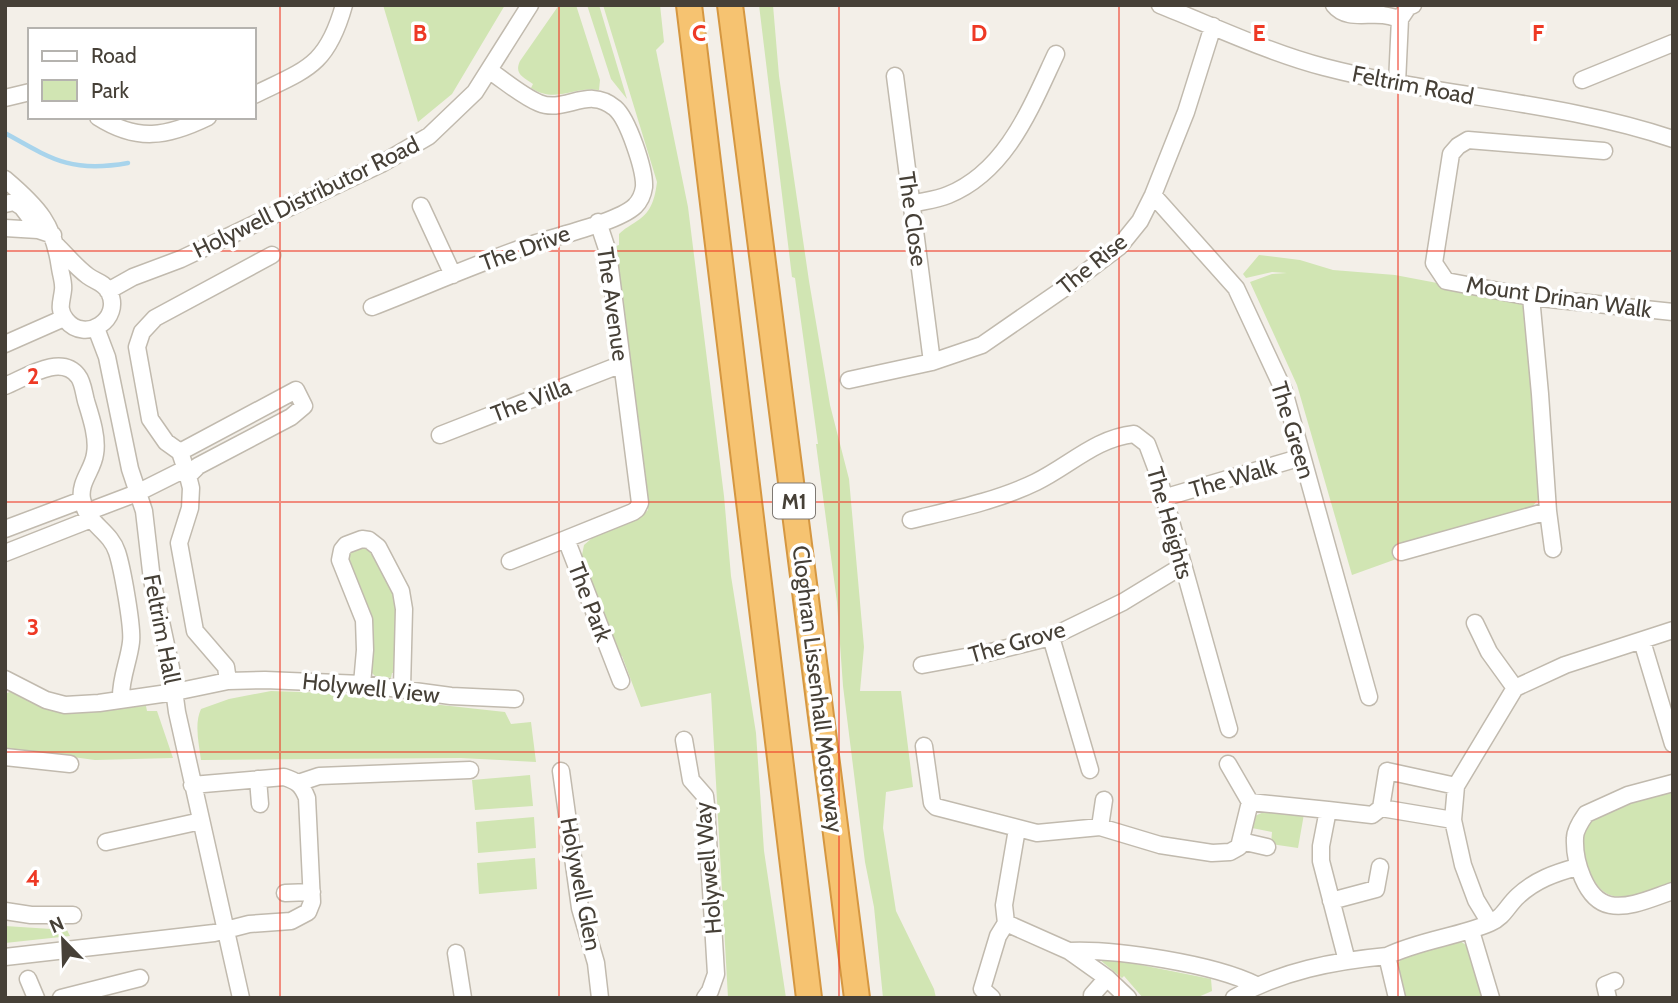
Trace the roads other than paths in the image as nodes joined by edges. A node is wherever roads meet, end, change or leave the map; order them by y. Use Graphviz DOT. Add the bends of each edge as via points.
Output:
graph roads {
  1 [pos="344,5"];
  2 [pos="530,5"];
  3 [pos="689,5"];
  4 [pos="730,5"];
  5 [pos="1160,5"];
  6 [pos="1334,5"];
  7 [pos="1413,5"];
  8 [pos="1380,10"];
  9 [pos="1400,19"];
  10 [pos="1213,26"];
  11 [pos="1673,43"];
  12 [pos="1056,54"];
  13 [pos="490,71"];
  14 [pos="895,76"];
  15 [pos="1582,80"];
  16 [pos="1397,83"];
  17 [pos="28,92"];
  18 [pos="256,94"];
  19 [pos="5,98"];
  20 [pos="101,119"];
  21 [pos="204,119"];
  22 [pos="1673,139"];
  23 [pos="1604,150"];
  24 [pos="5,179"];
  25 [pos="1153,195"];
  26 [pos="5,204"];
  27 [pos="911,204"];
  28 [pos="421,206"];
  29 [pos="598,222"];
  30 [pos="5,228"];
  31 [pos="49,237"];
  32 [pos="272,256"];
  33 [pos="453,275"];
  34 [pos="89,278"];
  35 [pos="63,290"];
  36 [pos="108,291"];
  37 [pos="1531,297"];
  38 [pos="372,307"];
  39 [pos="1673,312"];
  40 [pos="64,318"];
  41 [pos="96,328"];
  42 [pos="5,344"];
  43 [pos="932,362"];
  44 [pos="622,364"];
  45 [pos="849,380"];
  46 [pos="5,386"];
  47 [pos="440,435"];
  48 [pos="180,452"];
  49 [pos="1303,457"];
  50 [pos="187,473"];
  51 [pos="137,494"];
  52 [pos="1163,498"];
  53 [pos="86,510"];
  54 [pos="1548,511"];
  55 [pos="911,520"];
  56 [pos="5,529"];
  57 [pos="566,539"];
  58 [pos="1553,549"];
  59 [pos="1401,552"];
  60 [pos="5,553"];
  61 [pos="510,561"];
  62 [pos="1182,566"];
  63 [pos="1475,623"];
  64 [pos="1673,630"];
  65 [pos="1051,637"];
  66 [pos="1642,641"];
  67 [pos="922,665"];
  68 [pos="5,680"];
  69 [pos="228,681"];
  70 [pos="621,681"];
  71 [pos="362,684"];
  72 [pos="401,688"];
  73 [pos="1515,688"];
  74 [pos="174,692"];
  75 [pos="1369,697"];
  76 [pos="121,699"];
  77 [pos="515,699"];
  78 [pos="1229,729"];
  79 [pos="684,740"];
  80 [pos="1673,744"];
  81 [pos="925,746"];
  82 [pos="5,757"];
  83 [pos="70,764"];
  84 [pos="1228,764"];
  85 [pos="470,770"];
  86 [pos="1090,770"];
  87 [pos="561,771"];
  88 [pos="258,779"];
  89 [pos="298,783"];
  90 [pos="1673,783"];
  91 [pos="192,785"];
  92 [pos="1456,786"];
  93 [pos="1104,800"];
  94 [pos="1250,802"];
  95 [pos="260,804"];
  96 [pos="1381,808"];
  97 [pos="1328,810"];
  98 [pos="1453,820"];
  99 [pos="201,821"];
  100 [pos="1100,827"];
  101 [pos="1017,829"];
  102 [pos="1241,841"];
  103 [pos="106,842"];
  104 [pos="1267,847"];
  105 [pos="1380,867"];
  106 [pos="1577,867"];
  107 [pos="1673,891"];
  108 [pos="312,892"];
  109 [pos="285,893"];
  110 [pos="1331,901"];
  111 [pos="5,911"];
  112 [pos="73,915"];
  113 [pos="1490,923"];
  114 [pos="1012,925"];
  115 [pos="226,931"];
  116 [pos="1471,931"];
  117 [pos="1069,951"];
  118 [pos="456,953"];
  119 [pos="1387,956"];
  120 [pos="5,957"];
  121 [pos="1347,961"];
  122 [pos="139,978"];
  123 [pos="1107,978"];
  124 [pos="29,979"];
  125 [pos="1615,981"];
  126 [pos="1256,985"];
  127 [pos="1092,995"];
  128 [pos="36,998"];
  129 [pos="61,998"];
  130 [pos="241,998"];
  131 [pos="463,998"];
  132 [pos="600,998"];
  133 [pos="705,998"];
  134 [pos="809,998"];
  135 [pos="857,998"];
  136 [pos="992,998"];
  137 [pos="1128,998"];
  138 [pos="1234,998"];
  139 [pos="1397,998"];
  140 [pos="1491,998"];
  141 [pos="1608,998"];
  1 -- 18 [label="street" via="329,45 316,62"];
  2 -- 13 [label="street, Holywell Distributor Road"];
  3 -- 134 [label="highway, Cloghran Lissenhall Motorway / M1"];
  4 -- 135 [label="highway, Cloghran Lissenhall Motorway / M1"];
  5 -- 10 [label="street, Feltrim Road"];
  6 -- 8 [label="street" via="1347,14"];
  7 -- 9 [label="street"];
  8 -- 9 [label="street"];
  9 -- 16 [label="street"];
  10 -- 16 [label="street, Feltrim Road" via="1302,60"];
  10 -- 25 [label="street, The Rise"];
  11 -- 15 [label="street"];
  12 -- 27 [label="street" via="1021,125 997,160 974,181 947,196"];
  13 -- 29 [label="street, The Avenue" via="539,103 559,105 591,98 620,114 642,173 642,194 634,207"];
  13 -- 36 [label="street, Holywell Distributor Road" via="429,136 381,164"];
  14 -- 27 [label="street, The Close"];
  16 -- 22 [label="street, Feltrim Road" via="1597,117"];
  17 -- 19 [label="street"];
  20 -- 21 [label="street" via="124,131 154,135"];
  23 -- 37 [label="street, Mount Drinan Walk" via="1468,140 1451,154 1434,263 1446,281"];
  24 -- 31 [label="street" via="40,212"];
  25 -- 43 [label="street, The Rise" via="1119,247 982,345"];
  25 -- 49 [label="street, The Green" via="1244,301 1284,391"];
  26 -- 31 [label="street" via="14,202 22,207"];
  27 -- 43 [label="street, The Close"];
  28 -- 33 [label="street, The Drive"];
  29 -- 33 [label="street, The Drive"];
  29 -- 44 [label="street, The Avenue" via="608,251"];
  30 -- 31 [label="street"];
  31 -- 34 [label="street"];
  31 -- 35 [label="street"];
  32 -- 48 [label="street" via="155,318 142,332 137,346 150,419 166,442"];
  33 -- 38 [label="street, The Drive"];
  34 -- 35 [label="street" via="74,281"];
  34 -- 36 [label="street"];
  35 -- 40 [label="street" via="60,305"];
  36 -- 41 [label="street" via="110,312"];
  37 -- 39 [label="street, Mount Drinan Walk"];
  37 -- 54 [label="street"];
  40 -- 41 [label="street" via="78,329"];
  40 -- 42 [label="street"];
  41 -- 51 [label="street, Feltrim Hall"];
  43 -- 45 [label="street, The Rise"];
  44 -- 47 [label="street, The Villa"];
  44 -- 57 [label="street, The Avenue" via="639,506"];
  46 -- 53 [label="street" via="54,366 68,366 79,377 96,452 84,479"];
  48 -- 50 [label="street"];
  48 -- 50 [label="street" via="296,390 304,406"];
  49 -- 52 [label="street, The Walk"];
  49 -- 75 [label="street, The Green"];
  50 -- 51 [label="street"];
  50 -- 69 [label="street" via="190,508 179,543 195,631 226,667"];
  51 -- 53 [label="street"];
  51 -- 74 [label="street, Feltrim Hall"];
  52 -- 55 [label="street, The Heights" via="1147,444 1134,434 1094,447 1036,482 1006,494"];
  52 -- 62 [label="street, The Heights"];
  53 -- 56 [label="street"];
  53 -- 60 [label="street"];
  53 -- 76 [label="street" via="117,551 132,632"];
  54 -- 58 [label="street"];
  54 -- 59 [label="street"];
  57 -- 61 [label="street, The Park"];
  57 -- 70 [label="street, The Park"];
  62 -- 65 [label="street, The Grove" via="1123,602"];
  62 -- 78 [label="street, The Heights"];
  63 -- 73 [label="street"];
  64 -- 66 [label="street"];
  65 -- 67 [label="street, The Grove"];
  65 -- 86 [label="street"];
  66 -- 73 [label="street" via="1564,665"];
  66 -- 80 [label="street"];
  68 -- 76 [label="street, Holywell View" via="65,705"];
  69 -- 71 [label="street, Holywell View"];
  69 -- 74 [label="street, Holywell View"];
  71 -- 72 [label="street, Holywell View"];
  71 -- 72 [label="street" via="364,620 340,560 346,545 362,539 378,547 403,600"];
  72 -- 77 [label="street, Holywell View"];
  73 -- 92 [label="street"];
  74 -- 76 [label="street, Holywell View"];
  74 -- 91 [label="street, Feltrim Hall"];
  79 -- 133 [label="street, Holywell Way" via="691,780 705,796 706,805 716,974"];
  81 -- 101 [label="street" via="936,807"];
  82 -- 83 [label="street"];
  84 -- 94 [label="street"];
  85 -- 89 [label="street" via="319,776"];
  87 -- 132 [label="street, Holywell Glen" via="580,908 596,963"];
  88 -- 89 [label="street" via="284,777"];
  88 -- 91 [label="street"];
  88 -- 95 [label="street"];
  89 -- 108 [label="street" via="307,798"];
  90 -- 106 [label="street" via="1628,795 1586,814 1575,837"];
  91 -- 99 [label="street, Feltrim Hall"];
  92 -- 96 [label="street" via="1387,771"];
  92 -- 98 [label="street"];
  93 -- 100 [label="street"];
  94 -- 97 [label="street"];
  94 -- 102 [label="street"];
  96 -- 97 [label="street" via="1372,815"];
  96 -- 98 [label="street"];
  97 -- 110 [label="street" via="1321,861"];
  98 -- 113 [label="street" via="1467,882"];
  99 -- 103 [label="street"];
  99 -- 115 [label="street, Feltrim Hall"];
  100 -- 101 [label="street" via="1037,833"];
  100 -- 102 [label="street" via="1160,845 1212,853 1230,852"];
  101 -- 114 [label="street" via="1003,905"];
  102 -- 104 [label="street"];
  105 -- 110 [label="street" via="1376,889"];
  106 -- 107 [label="street" via="1587,887 1605,904 1624,906"];
  106 -- 113 [label="street" via="1537,881"];
  108 -- 109 [label="street"];
  108 -- 115 [label="street" via="312,902 302,917"];
  110 -- 121 [label="street"];
  111 -- 112 [label="street"];
  113 -- 116 [label="street"];
  114 -- 117 [label="street"];
  114 -- 136 [label="street" via="998,936 982,989"];
  115 -- 120 [label="street"];
  115 -- 130 [label="street, Feltrim Hall"];
  116 -- 119 [label="street"];
  116 -- 140 [label="street"];
  117 -- 123 [label="street"];
  117 -- 126 [label="street" via="1159,959 1240,977"];
  118 -- 131 [label="street"];
  119 -- 121 [label="street"];
  119 -- 139 [label="street"];
  121 -- 126 [label="street"];
  122 -- 129 [label="street"];
  123 -- 127 [label="street"];
  123 -- 137 [label="street"];
  124 -- 128 [label="street"];
  125 -- 141 [label="street" via="1605,985"];
  126 -- 138 [label="street"];
}
